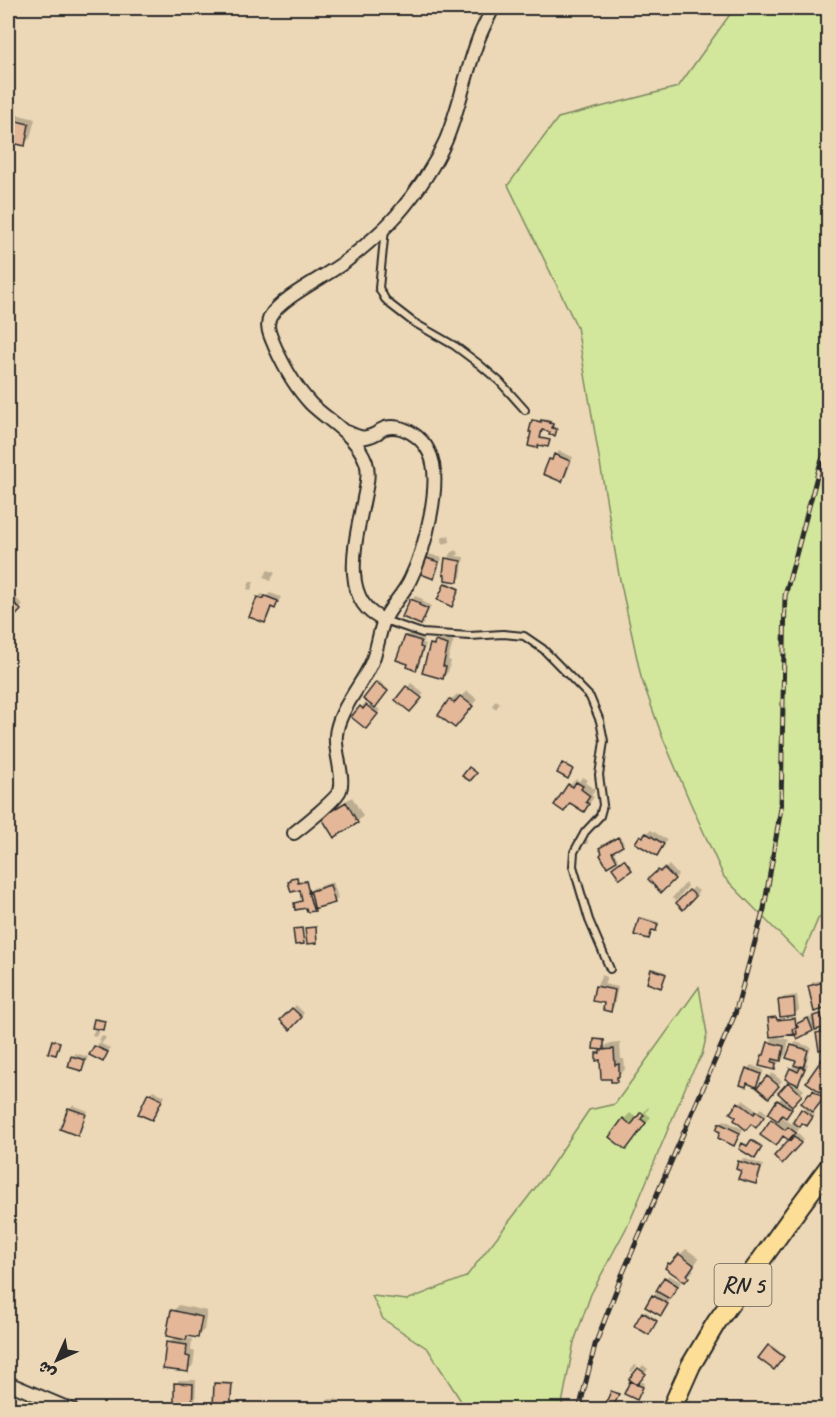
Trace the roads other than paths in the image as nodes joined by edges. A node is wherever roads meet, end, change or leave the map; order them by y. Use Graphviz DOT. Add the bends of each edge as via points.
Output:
graph roads {
  1 [pos="493,8"];
  2 [pos="386,227"];
  3 [pos="525,410"];
  4 [pos="345,431"];
  5 [pos="384,620"];
  6 [pos="294,833"];
  7 [pos="610,969"];
  8 [pos="828,1168"];
  9 [pos="8,1383"];
  10 [pos="72,1410"];
  11 [pos="671,1410"];
  1 -- 2 [label="street" via="478,39 447,138 419,187"];
  2 -- 3 [label="lane" via="380,288 385,299 413,322 478,363"];
  2 -- 4 [label="street" via="346,261 278,307 270,318 268,331 298,387"];
  4 -- 5 [label="street" via="367,465 354,557 355,585 362,604"];
  4 -- 5 [label="street" via="360,438 385,428 400,428 420,438 434,465 429,524 421,552 410,581"];
  5 -- 6 [label="street" via="371,664 342,716 336,735 340,790"];
  5 -- 7 [label="lane" via="422,633 524,636 543,649 590,697 604,741 599,775 603,805 600,816 574,852 573,866 589,920"];
  8 -- 11 [label="main road, RN 5" via="716,1323 690,1365"];
  9 -- 10 [label="street"];
}
